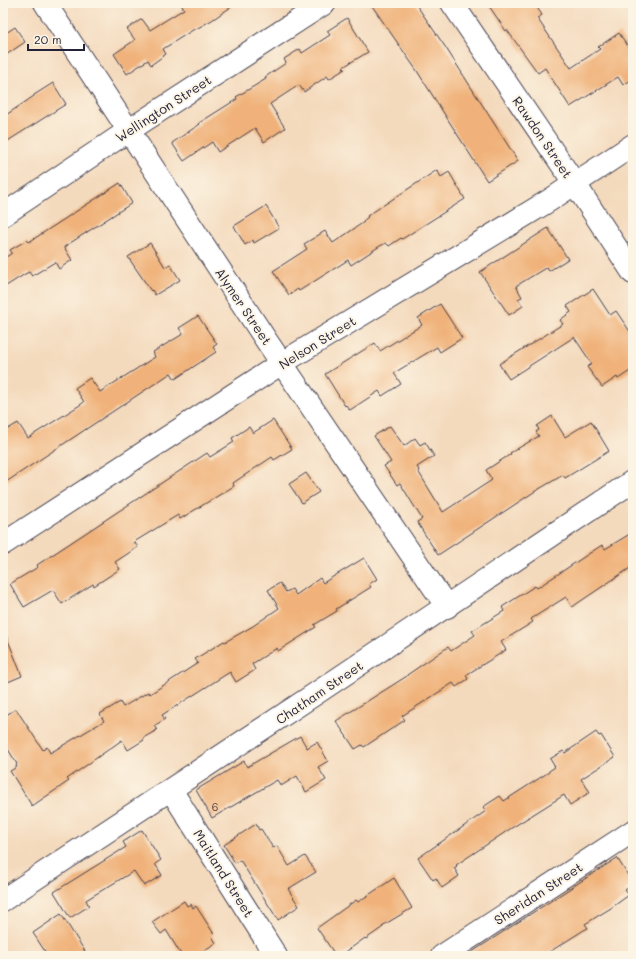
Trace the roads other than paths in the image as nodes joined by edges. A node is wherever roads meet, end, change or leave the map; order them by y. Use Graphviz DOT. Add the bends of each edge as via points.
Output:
graph roads {
  1 [pos="45,3"];
  2 [pos="325,3"];
  3 [pos="452,3"];
  4 [pos="128,131"];
  5 [pos="633,145"];
  6 [pos="575,184"];
  7 [pos="3,215"];
  8 [pos="633,273"];
  9 [pos="282,363"];
  10 [pos="633,481"];
  11 [pos="3,544"];
  12 [pos="447,607"];
  13 [pos="172,790"];
  14 [pos="633,830"];
  15 [pos="3,900"];
  16 [pos="276,956"];
  17 [pos="442,956"];
  1 -- 4 [label="street, Alymer Street"];
  2 -- 4 [label="street, Wellington Street"];
  3 -- 6 [label="street, Rawdon Street"];
  4 -- 7 [label="street, Wellington Street"];
  4 -- 9 [label="street, Alymer Street"];
  5 -- 6 [label="street, Nelson Street"];
  6 -- 8 [label="street, Rawdon Street"];
  6 -- 9 [label="street, Nelson Street"];
  9 -- 11 [label="street, Nelson Street"];
  9 -- 12 [label="street, Alymer Street"];
  10 -- 12 [label="street, Chatham Street"];
  12 -- 13 [label="street, Chatham Street"];
  13 -- 15 [label="street, Chatham Street"];
  13 -- 16 [label="street, Maitland Street"];
  14 -- 17 [label="street, Sheridan Street"];
}
